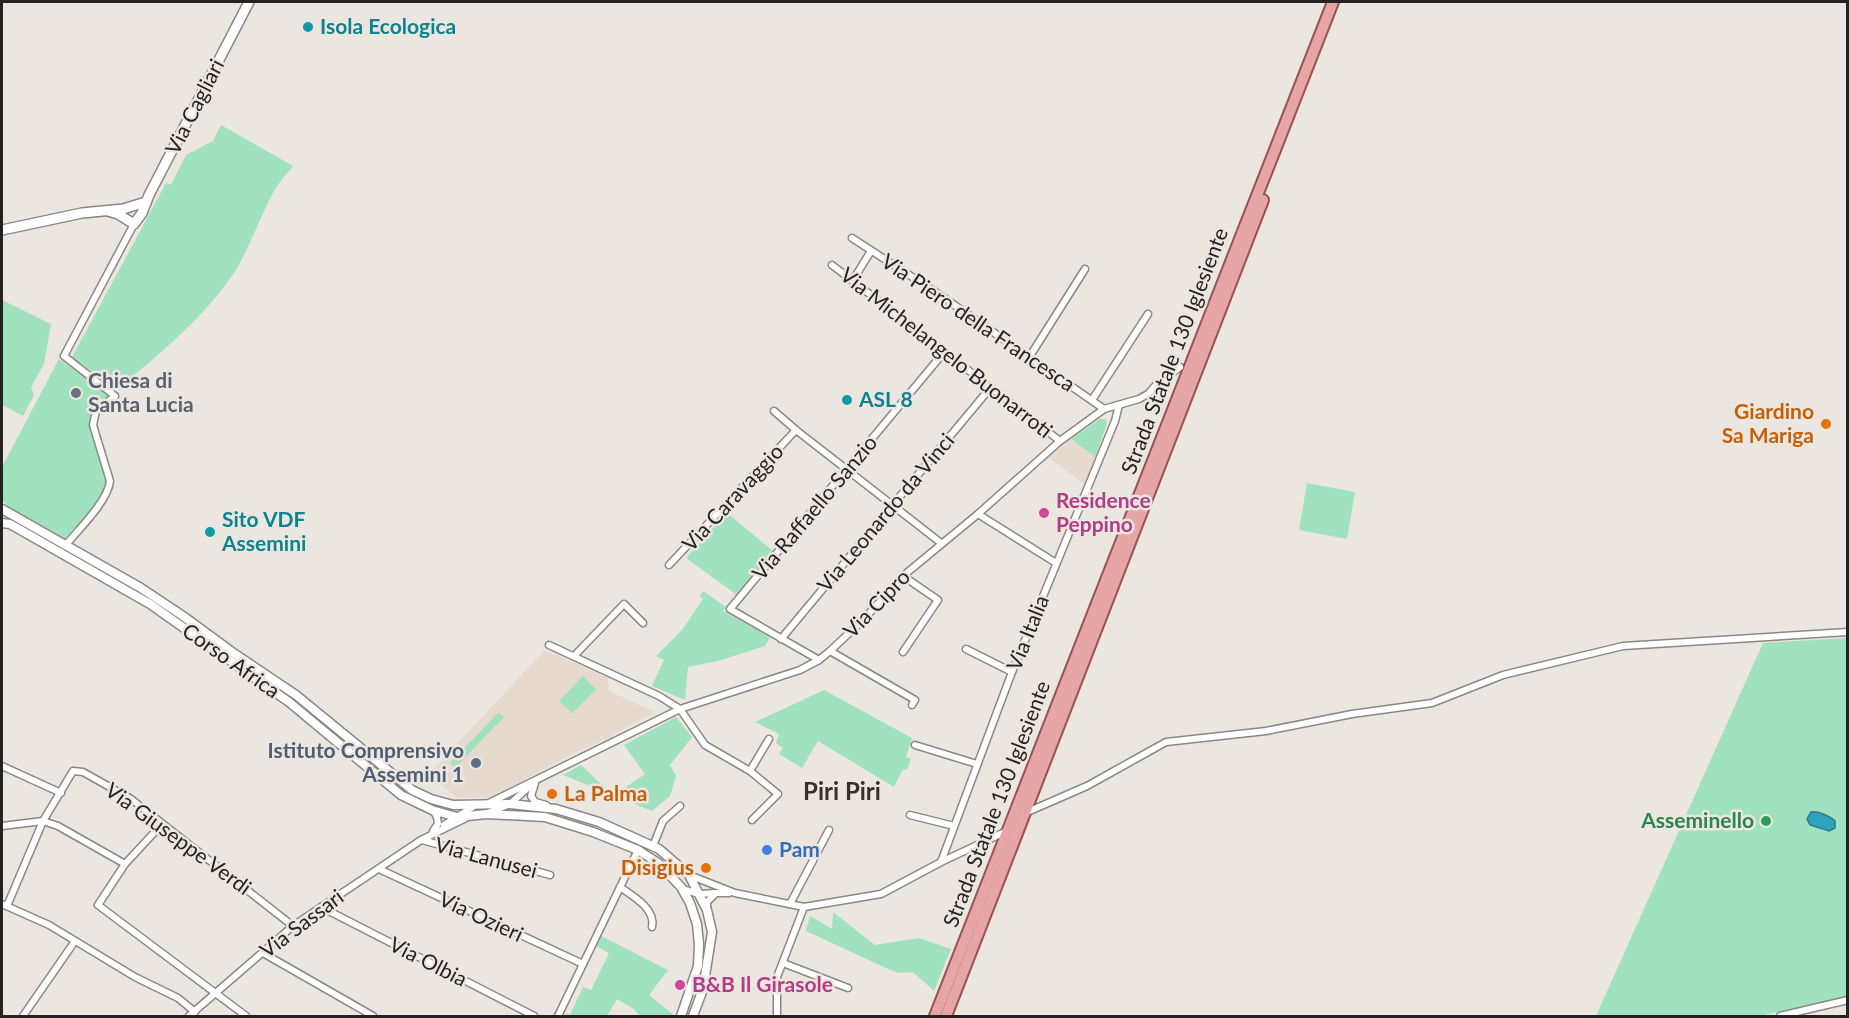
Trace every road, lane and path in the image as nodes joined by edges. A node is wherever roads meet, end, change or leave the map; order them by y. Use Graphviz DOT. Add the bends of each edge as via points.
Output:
graph roads {
  1 [pos="249,2"];
  2 [pos="1333,2"];
  3 [pos="1341,2"];
  4 [pos="146,202"];
  5 [pos="108,211"];
  6 [pos="134,224"];
  7 [pos="2,230"];
  8 [pos="852,238"];
  9 [pos="871,251"];
  10 [pos="832,265"];
  11 [pos="1084,269"];
  12 [pos="853,280"];
  13 [pos="1148,314"];
  14 [pos="945,351"];
  15 [pos="1030,356"];
  16 [pos="1180,367"];
  17 [pos="991,387"];
  18 [pos="1092,400"];
  19 [pos="1119,405"];
  20 [pos="1104,409"];
  21 [pos="774,411"];
  22 [pos="796,430"];
  23 [pos="1060,441"];
  24 [pos="847,470"];
  25 [pos="892,505"];
  26 [pos="2,509"];
  27 [pos="978,513"];
  28 [pos="2,523"];
  29 [pos="941,543"];
  30 [pos="65,546"];
  31 [pos="1056,563"];
  32 [pos="669,565"];
  33 [pos="903,576"];
  34 [pos="643,622"];
  35 [pos="1848,633"];
  36 [pos="781,639"];
  37 [pos="549,645"];
  38 [pos="966,649"];
  39 [pos="830,651"];
  40 [pos="903,652"];
  41 [pos="574,656"];
  42 [pos="819,660"];
  43 [pos="1012,672"];
  44 [pos="912,705"];
  45 [pos="680,709"];
  46 [pos="770,739"];
  47 [pos="915,745"];
  48 [pos="977,764"];
  49 [pos="2,766"];
  50 [pos="750,771"];
  51 [pos="536,780"];
  52 [pos="61,793"];
  53 [pos="446,803"];
  54 [pos="510,804"];
  55 [pos="680,806"];
  56 [pos="483,808"];
  57 [pos="556,809"];
  58 [pos="432,810"];
  59 [pos="1025,813"];
  60 [pos="910,815"];
  61 [pos="453,816"];
  62 [pos="469,816"];
  63 [pos="752,820"];
  64 [pos="43,821"];
  65 [pos="162,824"];
  66 [pos="954,825"];
  67 [pos="2,826"];
  68 [pos="829,830"];
  69 [pos="433,831"];
  70 [pos="1008,831"];
  71 [pos="421,840"];
  72 [pos="653,846"];
  73 [pos="638,850"];
  74 [pos="941,862"];
  75 [pos="125,864"];
  76 [pos="379,869"];
  77 [pos="550,875"];
  78 [pos="689,875"];
  79 [pos="620,887"];
  80 [pos="682,889"];
  81 [pos="716,893"];
  82 [pos="735,893"];
  83 [pos="699,894"];
  84 [pos="790,904"];
  85 [pos="4,905"];
  86 [pos="321,907"];
  87 [pos="804,907"];
  88 [pos="707,910"];
  89 [pos="293,926"];
  90 [pos="652,927"];
  91 [pos="75,941"];
  92 [pos="263,953"];
  93 [pos="783,963"];
  94 [pos="583,964"];
  95 [pos="848,988"];
  96 [pos="215,994"];
  97 [pos="1848,1000"];
  98 [pos="192,1014"];
  99 [pos="23,1017"];
  100 [pos="246,1017"];
  101 [pos="373,1017"];
  102 [pos="534,1017"];
  103 [pos="558,1017"];
  104 [pos="681,1017"];
  105 [pos="693,1017"];
  106 [pos="777,1017"];
  107 [pos="935,1017"];
  108 [pos="946,1017"];
  109 [pos="1780,1017"];
  1 -- 4 [label="main road, Via Cagliari"];
  2 -- 70 [label="main road, Strada Statale 130 Iglesiente"];
  3 -- 59 [label="main road, Strada Statale 130 Iglesiente"];
  4 -- 5 [label="main road"];
  4 -- 6 [label="main road, Via Cagliari"];
  5 -- 6 [label="main road"];
  5 -- 7 [label="main road"];
  6 -- 30 [label="street" via="63,356 115,396 96,411 93,425 109,489"];
  8 -- 9 [label="street, Via Piero della Francesca"];
  9 -- 12 [label="street"];
  9 -- 15 [label="street, Via Piero della Francesca"];
  10 -- 12 [label="street, Via Michelangelo Buonarroti"];
  11 -- 15 [label="street"];
  12 -- 14 [label="street, Via Michelangelo Buonarroti"];
  13 -- 18 [label="street"];
  14 -- 17 [label="street, Via Michelangelo Buonarroti"];
  14 -- 24 [label="street, Via Raffaello Sanzio"];
  15 -- 18 [label="street, Via Piero della Francesca"];
  16 -- 19 [label="street, Via Cipro" via="1148,394"];
  17 -- 23 [label="street, Via Michelangelo Buonarroti"];
  17 -- 25 [label="street, Via Leonardo da Vinci"];
  18 -- 20 [label="street, Via Piero della Francesca"];
  19 -- 20 [label="street, Via Cipro"];
  19 -- 31 [label="street, Via Italia"];
  20 -- 23 [label="street, Via Cipro"];
  21 -- 22 [label="street"];
  22 -- 24 [label="street"];
  22 -- 32 [label="street, Via Caravaggio"];
  23 -- 27 [label="street, Via Cipro"];
  24 -- 25 [label="street"];
  24 -- 36 [label="street, Via Raffaello Sanzio" via="730,609"];
  25 -- 29 [label="street"];
  25 -- 36 [label="street, Via Leonardo da Vinci"];
  26 -- 30 [label="street, Corso Africa"];
  27 -- 29 [label="street, Via Cipro"];
  27 -- 31 [label="street"];
  28 -- 58 [label="street, Corso Africa" via="150,604 289,702 401,795"];
  29 -- 33 [label="street, Via Cipro"];
  30 -- 53 [label="street, Corso Africa" via="141,588 296,695 412,790"];
  31 -- 43 [label="street, Via Italia"];
  33 -- 39 [label="street, Via Cipro"];
  33 -- 40 [label="street" via="938,600"];
  34 -- 41 [label="street" via="624,604"];
  35 -- 59 [label="street" via="1623,646 1503,675 1432,703 1266,731 1166,742 1087,786"];
  36 -- 42 [label="street"];
  37 -- 41 [label="street"];
  38 -- 43 [label="street"];
  39 -- 42 [label="street, Via Cipro"];
  39 -- 44 [label="street" via="915,700"];
  41 -- 45 [label="street"];
  42 -- 45 [label="street, Via Cipro" via="800,670"];
  43 -- 48 [label="street, Via Italia"];
  45 -- 50 [label="street" via="705,745"];
  45 -- 51 [label="street, Via Cipro"];
  46 -- 50 [label="street"];
  47 -- 48 [label="street"];
  48 -- 66 [label="street, Via Italia"];
  49 -- 52 [label="street"];
  50 -- 63 [label="street" via="778,794"];
  51 -- 54 [label="street, Via Cipro"];
  51 -- 56 [label="street, Via Cipro"];
  51 -- 57 [label="street" via="531,790 535,802"];
  52 -- 64 [label="street"];
  52 -- 65 [label="street, Via Giuseppe Verdi" via="73,771 82,772 131,800"];
  53 -- 56 [label="street, Corso Africa"];
  53 -- 61 [label="street"];
  54 -- 56 [label="street, Corso Africa"];
  54 -- 57 [label="street, Corso Africa"];
  55 -- 72 [label="street" via="663,821"];
  56 -- 61 [label="street, Via Sassari"];
  56 -- 62 [label="street, Corso Africa"];
  56 -- 73 [label="street, Corso Africa" via="545,817"];
  57 -- 72 [label="street, Corso Africa" via="599,822"];
  58 -- 61 [label="street, Corso Africa"];
  58 -- 69 [label="street" via="438,824"];
  59 -- 108 [label="main road, Strada Statale 130 Iglesiente"];
  60 -- 66 [label="street"];
  61 -- 62 [label="street, Corso Africa"];
  61 -- 69 [label="street, Via Sassari"];
  62 -- 71 [label="street, Via Sassari"];
  64 -- 67 [label="street"];
  64 -- 75 [label="street"];
  64 -- 85 [label="street"];
  65 -- 75 [label="street"];
  65 -- 89 [label="street, Via Giuseppe Verdi"];
  66 -- 74 [label="street, Via Italia"];
  68 -- 84 [label="street"];
  69 -- 71 [label="street, Via Sassari"];
  70 -- 74 [label="street"];
  70 -- 107 [label="main road, Strada Statale 130 Iglesiente"];
  71 -- 76 [label="street, Via Sassari"];
  71 -- 77 [label="street, Via Lanusei"];
  72 -- 78 [label="street, Corso Africa"];
  73 -- 79 [label="street"];
  73 -- 80 [label="street, Corso Africa" via="658,863"];
  74 -- 87 [label="street" via="881,894"];
  75 -- 96 [label="street" via="98,905"];
  76 -- 86 [label="street, Via Sassari"];
  76 -- 94 [label="street, Via Ozieri"];
  78 -- 82 [label="street"];
  78 -- 83 [label="street, Corso Africa"];
  79 -- 90 [label="street" via="650,913"];
  79 -- 94 [label="street"];
  80 -- 83 [label="street"];
  80 -- 104 [label="street, Corso Africa" via="696,919 699,944 698,966"];
  81 -- 82 [label="street"];
  81 -- 83 [label="street"];
  81 -- 88 [label="street" via="707,902"];
  82 -- 84 [label="street"];
  83 -- 88 [label="street, Corso Africa"];
  84 -- 87 [label="street"];
  85 -- 91 [label="street"];
  86 -- 89 [label="street, Via Sassari"];
  86 -- 102 [label="street, Via Olbia"];
  87 -- 93 [label="street"];
  88 -- 105 [label="street, Corso Africa" via="712,932 710,952"];
  89 -- 92 [label="street, Via Sassari"];
  91 -- 98 [label="street" via="178,998"];
  91 -- 99 [label="street"];
  92 -- 96 [label="street, Via Sassari"];
  92 -- 101 [label="street"];
  93 -- 95 [label="street"];
  93 -- 106 [label="street" via="777,976"];
  94 -- 103 [label="street"];
  96 -- 98 [label="street, Via Sassari"];
  96 -- 100 [label="street"];
  97 -- 109 [label="street"];
}
